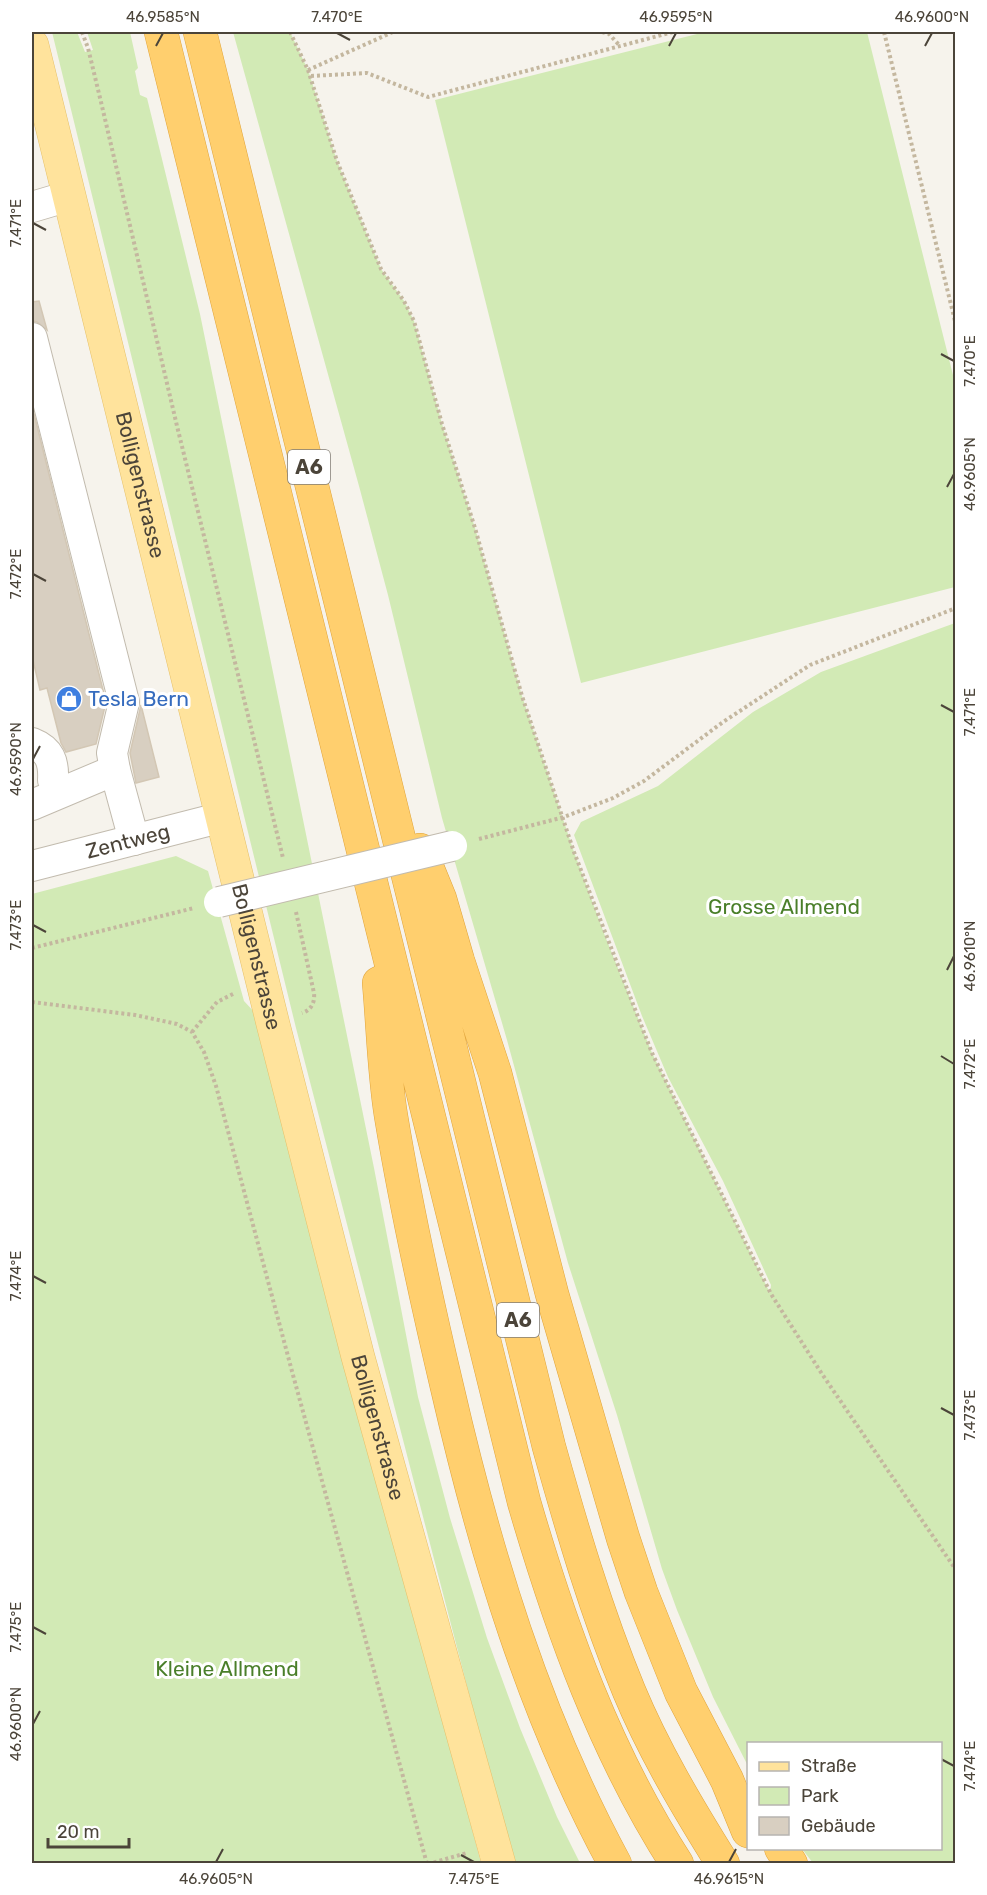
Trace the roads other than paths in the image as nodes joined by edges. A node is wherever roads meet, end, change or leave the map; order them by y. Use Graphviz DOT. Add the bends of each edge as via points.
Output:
graph roads {
  1 [pos="161,32"];
  2 [pos="200,32"];
  3 [pos="32,45"];
  4 [pos="69,196"];
  5 [pos="32,207"];
  6 [pos="32,338"];
  7 [pos="32,743"];
  8 [pos="379,752"];
  9 [pos="114,762"];
  10 [pos="53,780"];
  11 [pos="32,805"];
  12 [pos="223,817"];
  13 [pos="134,840"];
  14 [pos="452,846"];
  15 [pos="32,866"];
  16 [pos="369,877"];
  17 [pos="219,902"];
  18 [pos="727,1780"];
  19 [pos="747,1805"];
  20 [pos="747,1829"];
  21 [pos="760,1850"];
  22 [pos="781,1850"];
  23 [pos="496,1854"];
  24 [pos="615,1863"];
  25 [pos="677,1863"];
  26 [pos="723,1863"];
  27 [pos="770,1863"];
  28 [pos="791,1863"];
  1 -- 16 [label="highway, A6"];
  2 -- 8 [label="highway, A6"];
  3 -- 4 [label="main road, Bolligenstrasse"];
  4 -- 5 [label="street"];
  4 -- 12 [label="main road, Bolligenstrasse"];
  6 -- 9 [label="street" via="124,702"];
  7 -- 10 [label="street" via="52,760"];
  8 -- 18 [label="highway" via="440,899 495,1073 552,1294 641,1592 681,1692"];
  8 -- 26 [label="highway, A6" via="549,1447 581,1560 630,1692 660,1757"];
  9 -- 11 [label="street"];
  9 -- 13 [label="street"];
  12 -- 13 [label="street, Zentweg"];
  12 -- 23 [label="main road, Bolligenstrasse" via="358,1357"];
  13 -- 15 [label="street, Zentweg"];
  14 -- 17 [label="street, bridge"];
  16 -- 24 [label="highway" via="390,1115 459,1440 500,1586 532,1680"];
  16 -- 25 [label="highway, A6" via="511,1454 544,1572 595,1709 626,1776"];
  18 -- 19 [label="highway"];
  18 -- 20 [label="highway"];
  21 -- 27 [label="highway"];
  22 -- 28 [label="highway"];
}
